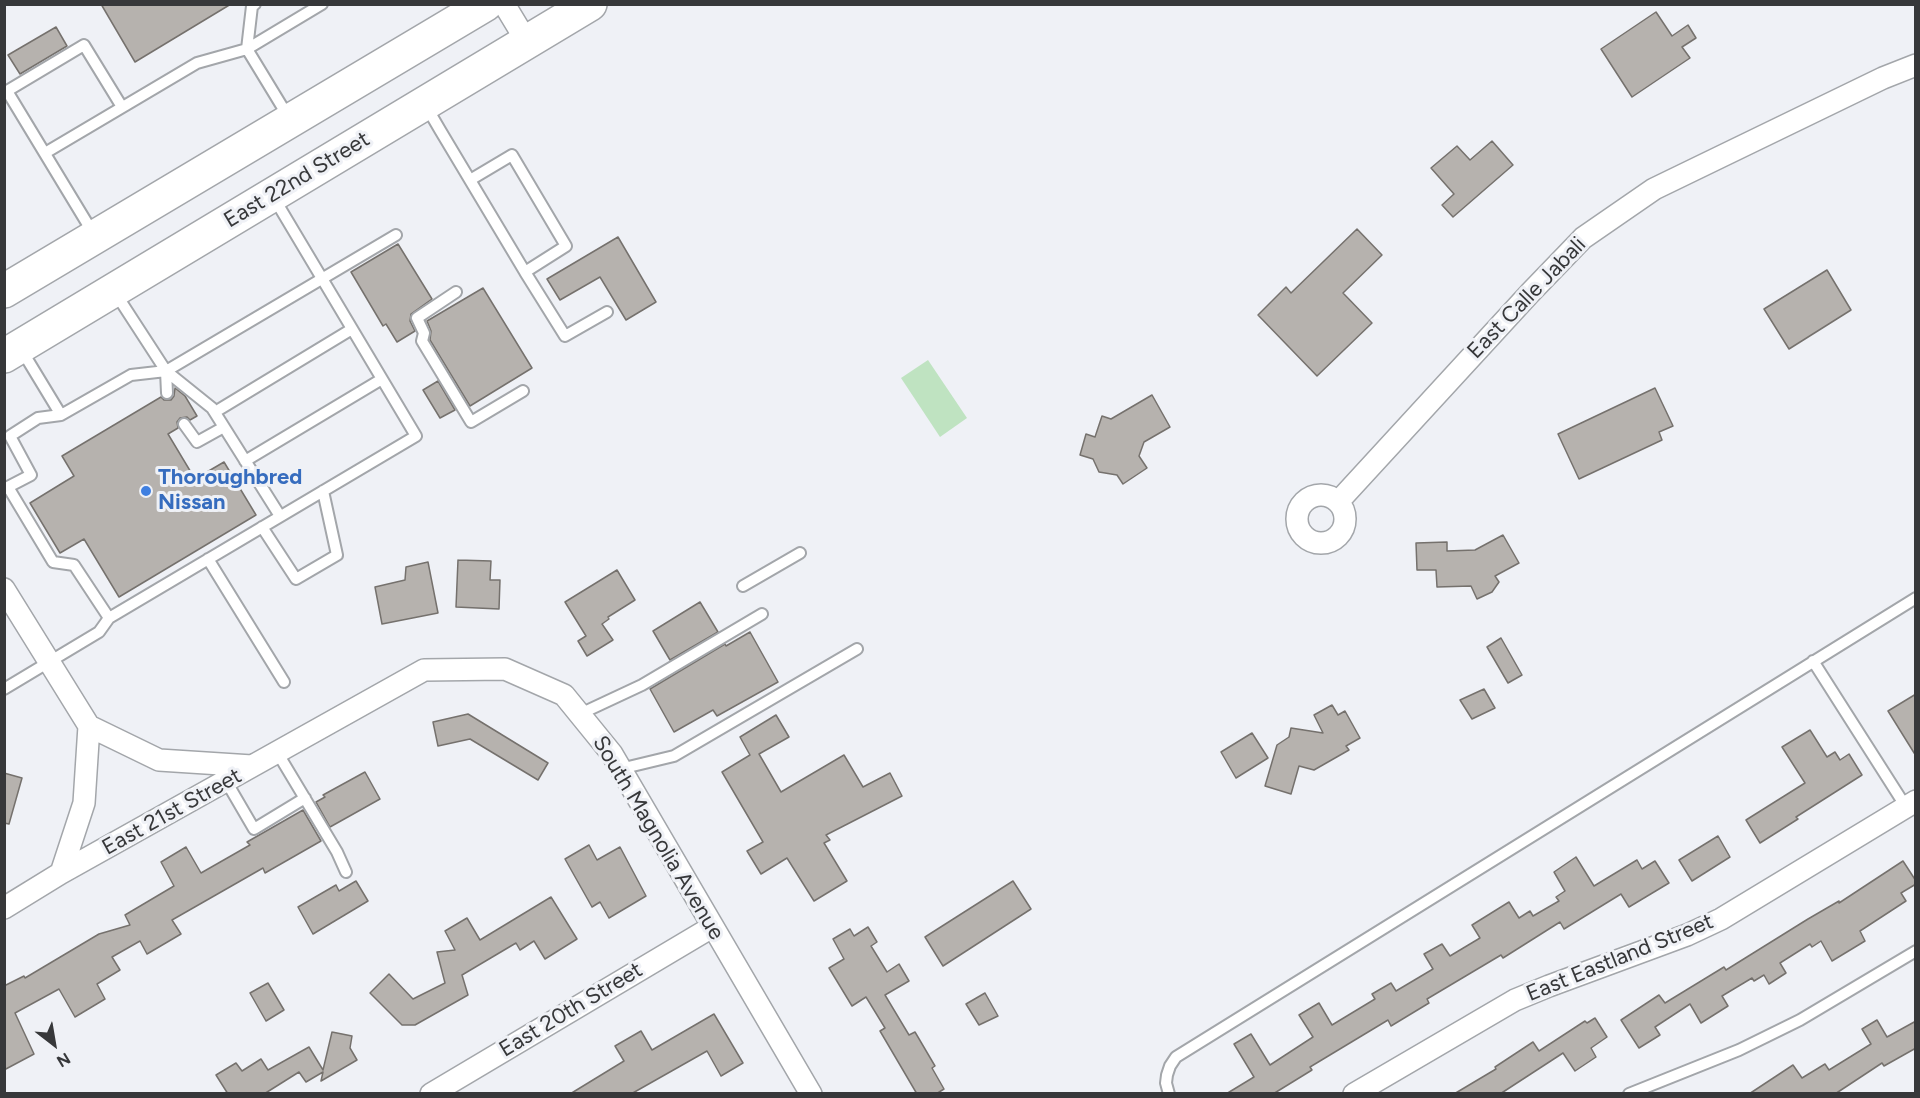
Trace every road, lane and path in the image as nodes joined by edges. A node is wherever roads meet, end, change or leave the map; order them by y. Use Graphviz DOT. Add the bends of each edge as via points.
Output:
graph roads {
  1 [pos="255,4"];
  2 [pos="322,4"];
  3 [pos="486,4"];
  4 [pos="504,4"];
  5 [pos="590,4"];
  6 [pos="527,42"];
  7 [pos="247,49"];
  8 [pos="1916,65"];
  9 [pos="425,103"];
  10 [pos="122,107"];
  11 [pos="291,121"];
  12 [pos="45,153"];
  13 [pos="470,180"];
  14 [pos="272,195"];
  15 [pos="396,235"];
  16 [pos="95,237"];
  17 [pos="525,272"];
  18 [pos="322,279"];
  19 [pos="114,290"];
  20 [pos="4,291"];
  21 [pos="456,292"];
  22 [pos="607,312"];
  23 [pos="352,329"];
  24 [pos="12,351"];
  25 [pos="166,371"];
  26 [pos="382,379"];
  27 [pos="523,391"];
  28 [pos="167,393"];
  29 [pos="215,412"];
  30 [pos="61,415"];
  31 [pos="184,424"];
  32 [pos="224,427"];
  33 [pos="245,460"];
  34 [pos="6,488"];
  35 [pos="323,491"];
  36 [pos="1338,502"];
  37 [pos="280,516"];
  38 [pos="262,527"];
  39 [pos="800,553"];
  40 [pos="208,559"];
  41 [pos="743,585"];
  42 [pos="4,589"];
  43 [pos="1916,598"];
  44 [pos="762,614"];
  45 [pos="109,618"];
  46 [pos="857,649"];
  47 [pos="1813,661"];
  48 [pos="50,662"];
  49 [pos="284,682"];
  50 [pos="4,689"];
  51 [pos="580,714"];
  52 [pos="89,726"];
  53 [pos="277,752"];
  54 [pos="253,766"];
  55 [pos="620,769"];
  56 [pos="226,782"];
  57 [pos="305,798"];
  58 [pos="1912,810"];
  59 [pos="346,872"];
  60 [pos="61,873"];
  61 [pos="4,908"];
  62 [pos="712,927"];
  63 [pos="1916,951"];
  64 [pos="431,1094"];
  65 [pos="811,1094"];
  66 [pos="1169,1094"];
  67 [pos="1354,1094"];
  68 [pos="1629,1094"];
  1 -- 7 [label="lane"];
  2 -- 7 [label="lane"];
  3 -- 11 [label="main road"];
  4 -- 6 [label="street"];
  5 -- 6 [label="main road, East 22nd Street"];
  6 -- 9 [label="main road, East 22nd Street"];
  7 -- 10 [label="lane" via="197,63"];
  7 -- 11 [label="lane"];
  8 -- 36 [label="street, East Calle Jabali" via="1654,189 1583,238"];
  9 -- 13 [label="lane"];
  9 -- 14 [label="main road, East 22nd Street"];
  10 -- 12 [label="lane"];
  10 -- 12 [label="lane" via="84,45 7,91"];
  11 -- 16 [label="main road"];
  12 -- 16 [label="lane"];
  13 -- 17 [label="lane"];
  13 -- 17 [label="lane" via="512,155 524,175 566,246"];
  14 -- 18 [label="lane"];
  14 -- 19 [label="main road, East 22nd Street"];
  15 -- 18 [label="lane"];
  16 -- 20 [label="main road"];
  17 -- 22 [label="lane" via="565,336"];
  18 -- 23 [label="lane"];
  18 -- 25 [label="lane"];
  19 -- 24 [label="main road, East 22nd Street"];
  19 -- 25 [label="lane"];
  21 -- 27 [label="lane" via="417,318 424,333 422,341 471,422"];
  23 -- 26 [label="lane"];
  23 -- 29 [label="lane"];
  24 -- 30 [label="lane"];
  25 -- 28 [label="lane"];
  25 -- 29 [label="lane"];
  25 -- 30 [label="lane" via="131,375"];
  26 -- 33 [label="lane"];
  26 -- 35 [label="lane" via="416,436"];
  29 -- 32 [label="lane"];
  30 -- 34 [label="lane" via="38,418 10,436 31,475"];
  31 -- 32 [label="lane" via="197,442"];
  32 -- 33 [label="lane"];
  33 -- 37 [label="lane"];
  34 -- 45 [label="lane" via="53,562 74,566"];
  35 -- 37 [label="lane"];
  35 -- 38 [label="lane" via="337,555 296,579"];
  37 -- 38 [label="lane"];
  38 -- 40 [label="lane"];
  39 -- 41 [label="lane"];
  40 -- 45 [label="lane"];
  40 -- 49 [label="lane"];
  42 -- 48 [label="street"];
  43 -- 47 [label="lane"];
  44 -- 51 [label="lane" via="642,685"];
  45 -- 48 [label="lane" via="99,632"];
  46 -- 55 [label="lane" via="674,756"];
  47 -- 58 [label="lane"];
  47 -- 66 [label="lane" via="1176,1057 1167,1075"];
  48 -- 50 [label="lane"];
  48 -- 52 [label="street"];
  51 -- 53 [label="street, South Magnolia Avenue" via="564,695 505,669 424,670"];
  51 -- 55 [label="street, South Magnolia Avenue"];
  52 -- 54 [label="street, East 21st Street" via="159,760"];
  52 -- 60 [label="street" via="84,804"];
  53 -- 54 [label="street, South Magnolia Avenue"];
  53 -- 57 [label="lane"];
  54 -- 56 [label="street, East 21st Street"];
  55 -- 62 [label="street, South Magnolia Avenue"];
  56 -- 57 [label="lane" via="254,829"];
  56 -- 60 [label="street, East 21st Street"];
  57 -- 59 [label="lane"];
  58 -- 67 [label="street, East Eastland Street" via="1721,919 1515,1000"];
  60 -- 61 [label="street, East 21st Street"];
  62 -- 64 [label="street, East 20th Street"];
  62 -- 65 [label="street, South Magnolia Avenue"];
  63 -- 68 [label="lane" via="1800,1020 1739,1050"];
}
